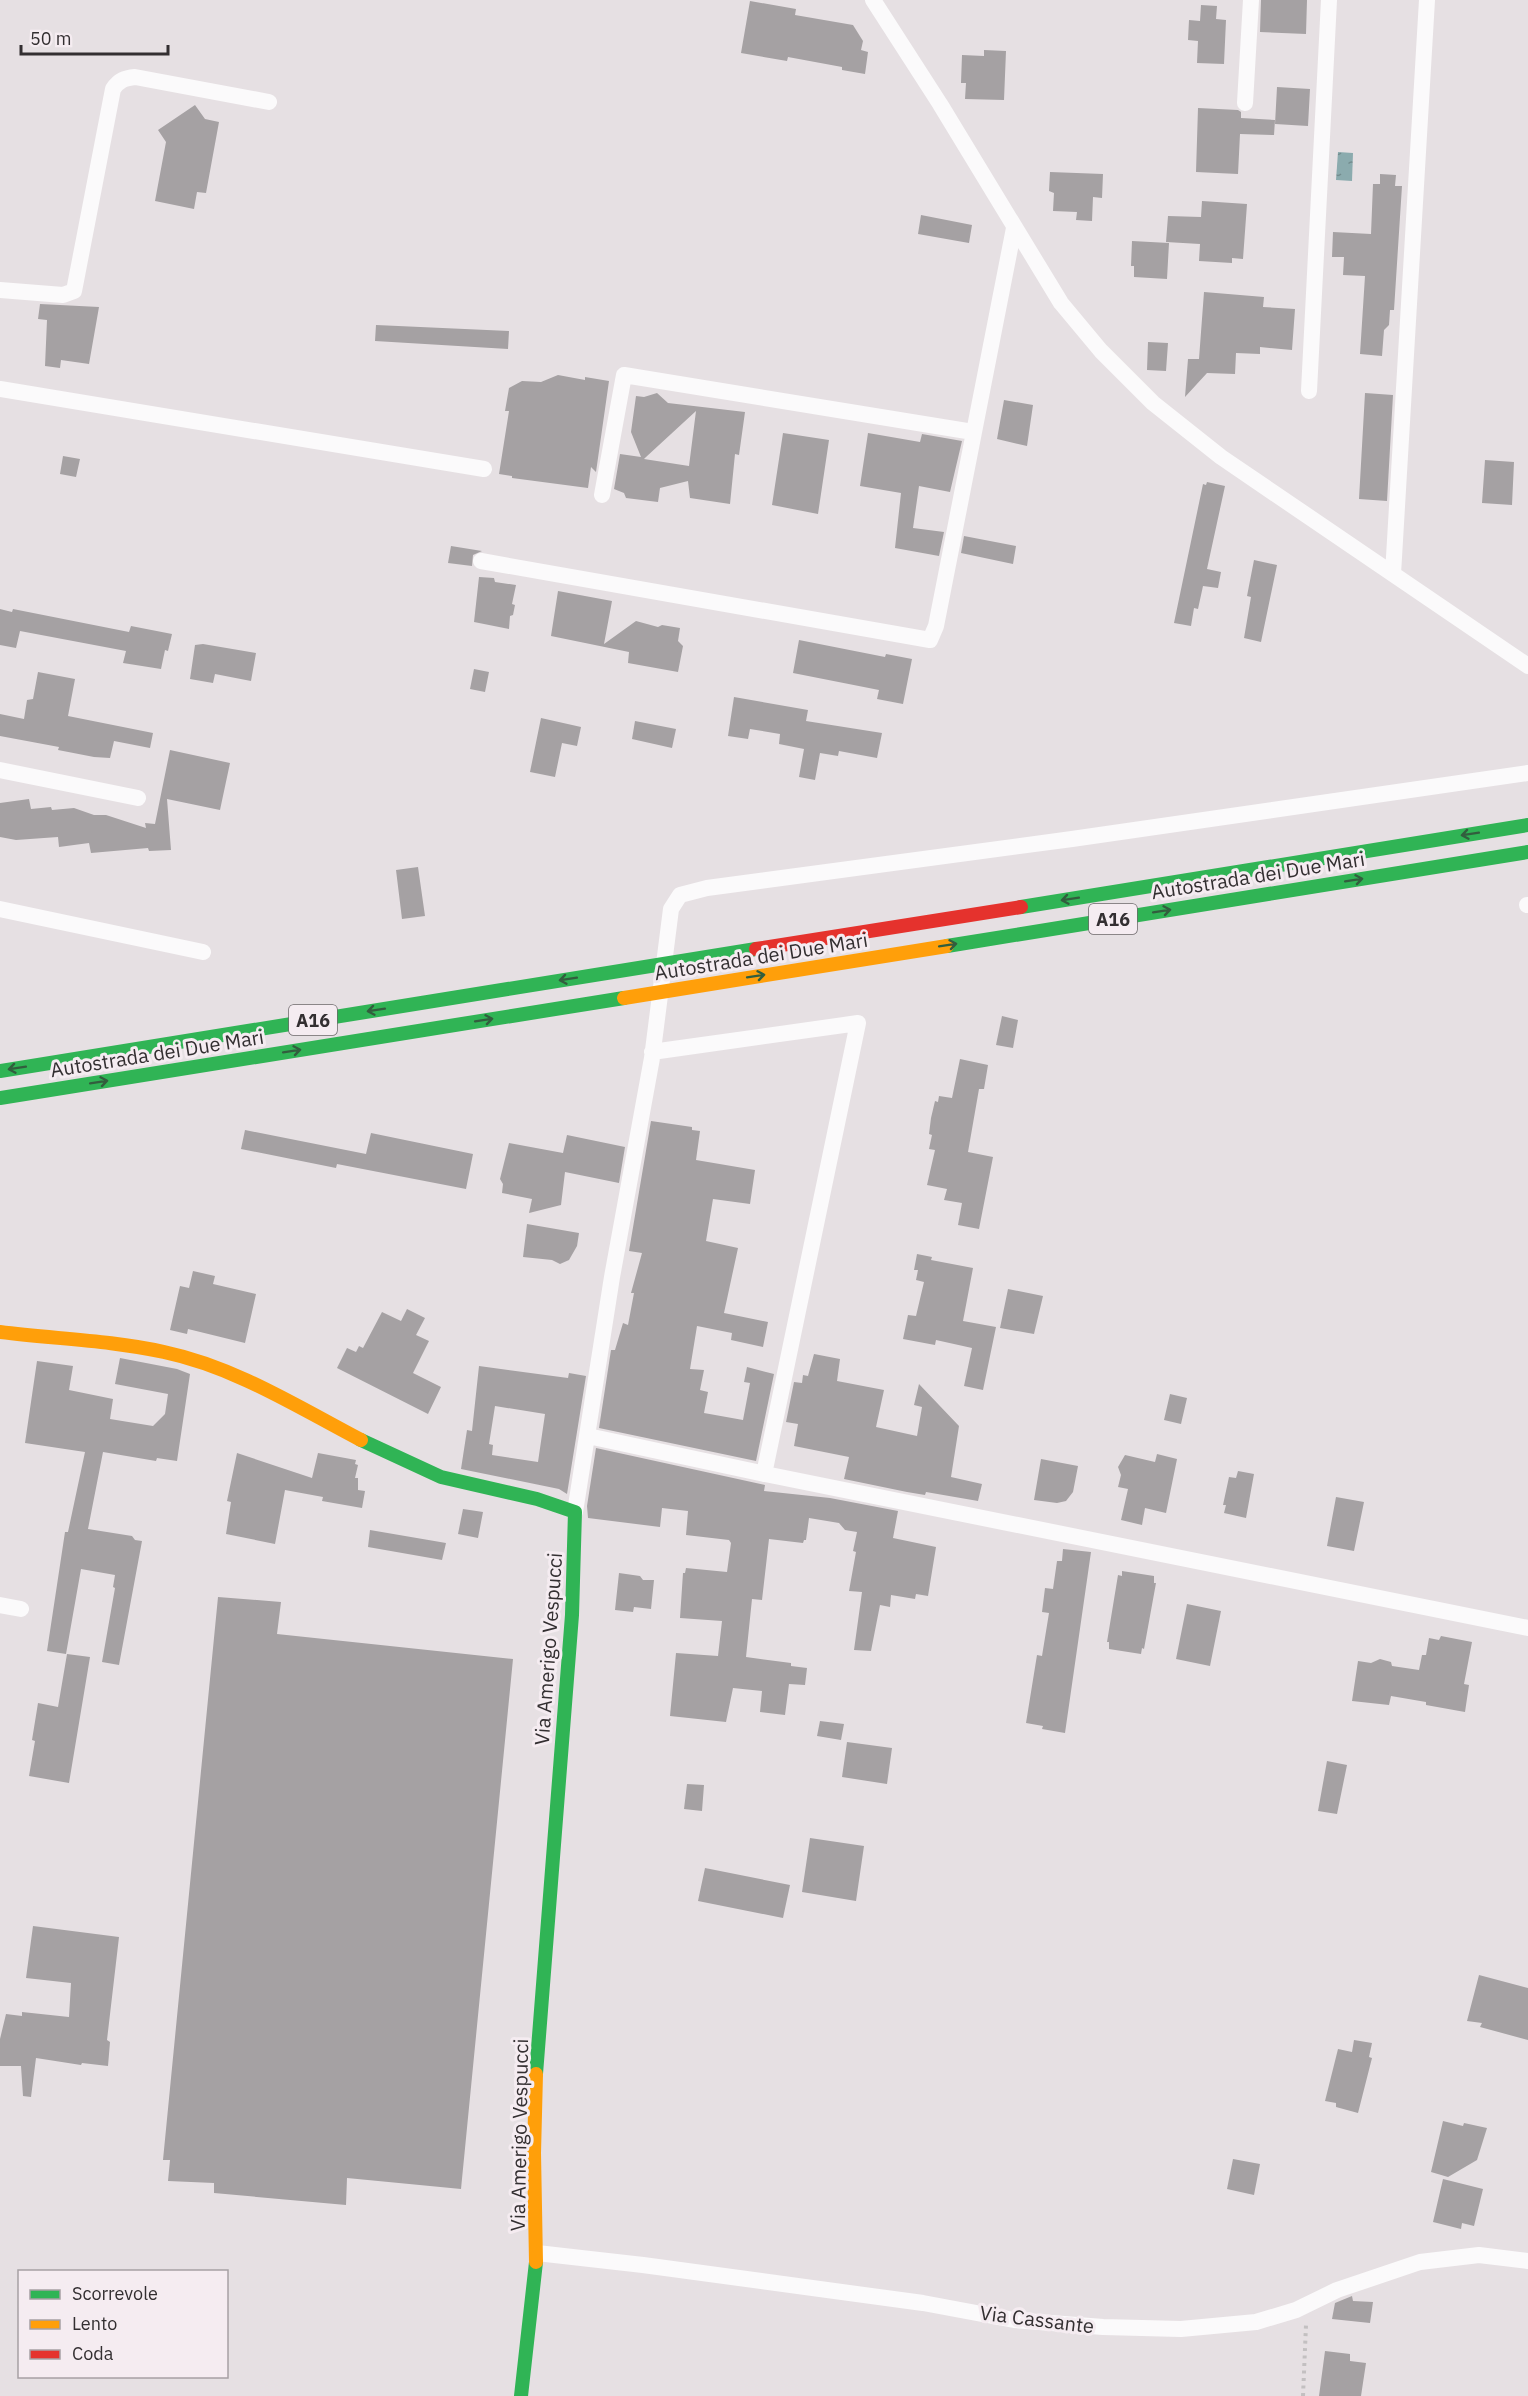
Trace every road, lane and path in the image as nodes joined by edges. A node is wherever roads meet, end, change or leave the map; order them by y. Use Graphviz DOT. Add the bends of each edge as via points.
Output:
graph roads {
  1 [pos="873,0"];
  2 [pos="1251,0"];
  3 [pos="1329,0"];
  4 [pos="1427,0"];
  5 [pos="269,102"];
  6 [pos="1245,103"];
  7 [pos="1014,228"];
  8 [pos="0,290"];
  9 [pos="0,389"];
  10 [pos="1309,391"];
  11 [pos="973,432"];
  12 [pos="484,469"];
  13 [pos="602,495"];
  14 [pos="481,561"];
  15 [pos="1393,574"];
  16 [pos="1528,666"];
  17 [pos="0,770"];
  18 [pos="1528,773"];
  19 [pos="138,798"];
  20 [pos="1528,825"];
  21 [pos="1528,852"];
  22 [pos="0,909"];
  23 [pos="203,952"];
  24 [pos="652,1052"];
  25 [pos="0,1071"];
  26 [pos="0,1098"];
  27 [pos="0,1332"];
  28 [pos="588,1436"];
  29 [pos="764,1474"];
  30 [pos="575,1512"];
  31 [pos="0,1605"];
  32 [pos="21,1609"];
  33 [pos="1528,1628"];
  34 [pos="537,2253"];
  35 [pos="1528,2261"];
  36 [pos="1296,2310"];
  37 [pos="521,2396"];
  38 [pos="1303,2396"];
  1 -- 7 [label="street"];
  2 -- 6 [label="street"];
  3 -- 10 [label="street"];
  4 -- 15 [label="street"];
  5 -- 8 [label="street" via="135,77 118,82 113,89 74,291 63,295"];
  7 -- 11 [label="street"];
  7 -- 15 [label="street" via="1061,303 1101,351 1153,403 1221,457"];
  9 -- 12 [label="street"];
  11 -- 13 [label="street" via="624,375"];
  11 -- 14 [label="street" via="936,626 930,640"];
  15 -- 16 [label="street"];
  17 -- 19 [label="street"];
  18 -- 24 [label="street" via="707,888 680,895 671,909"];
  20 -- 25 [label="main road, Autostrada dei Due Mari / A16, one-way"];
  26 -- 21 [label="main road, Autostrada dei Due Mari / A16, one-way"];
  22 -- 23 [label="street"];
  24 -- 28 [label="street"];
  24 -- 29 [label="street" via="858,1023"];
  27 -- 30 [label="main road" via="116,1344 186,1357 238,1375 422,1470 461,1484 534,1498"];
  28 -- 29 [label="street"];
  28 -- 30 [label="street"];
  29 -- 33 [label="street"];
  30 -- 34 [label="main road, Via Amerigo Vespucci" via="572,1615 537,2056"];
  31 -- 32 [label="street"];
  34 -- 36 [label="street, Via Cassante" via="923,2303 1014,2320 1103,2327 1181,2329 1256,2322"];
  34 -- 37 [label="main road, Via Amerigo Vespucci"];
  35 -- 36 [label="street, Via Cassante" via="1479,2255 1420,2262 1337,2290"];
  36 -- 38 [label="path" via="1306,2326"];
}
